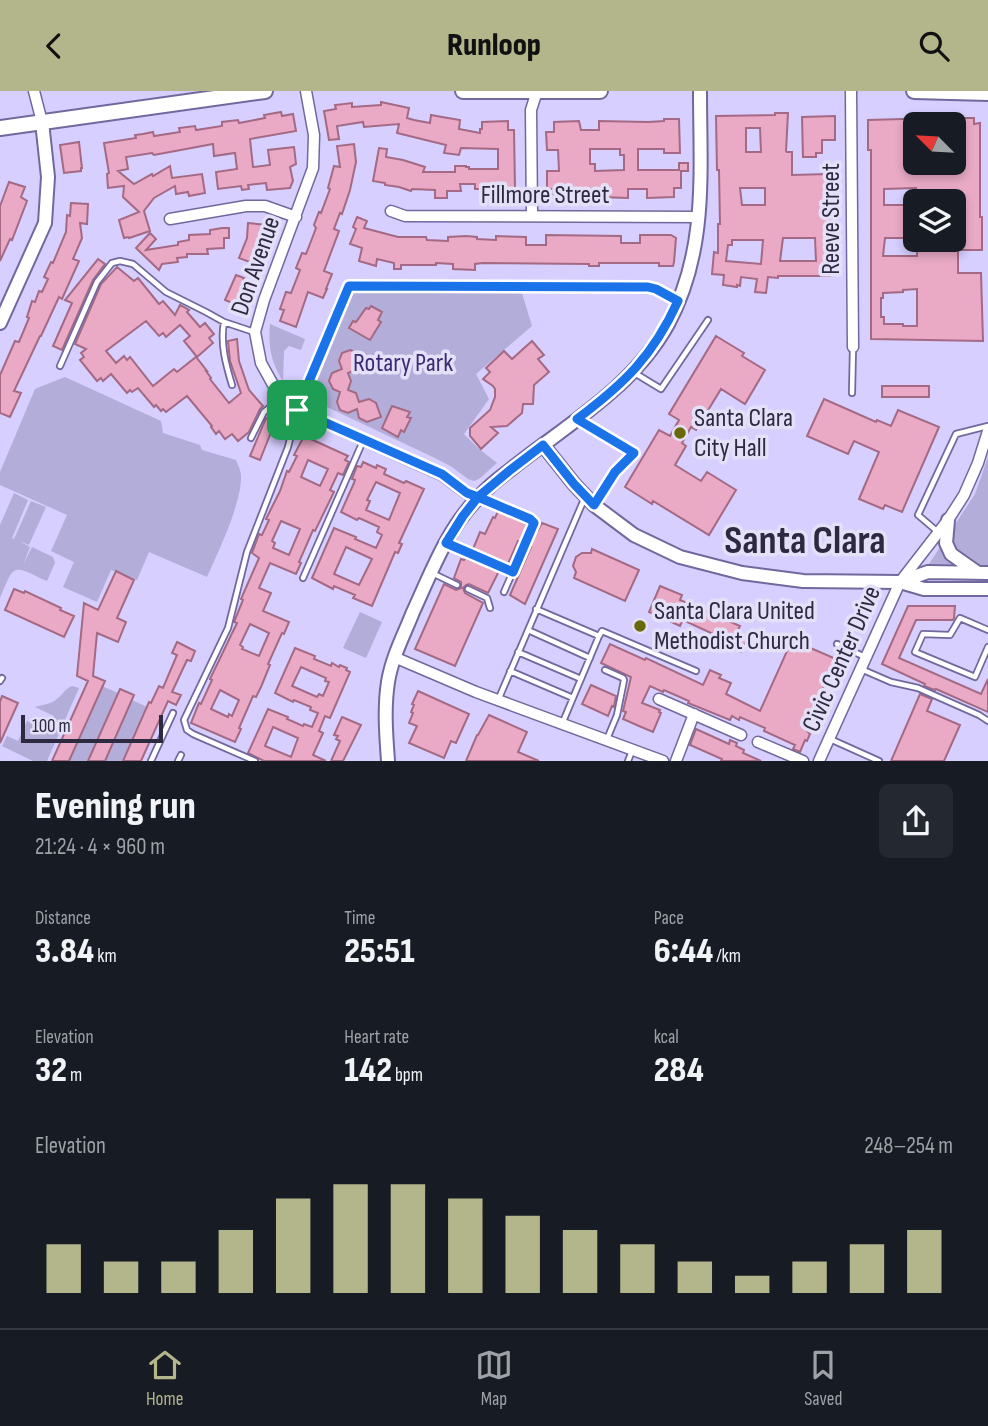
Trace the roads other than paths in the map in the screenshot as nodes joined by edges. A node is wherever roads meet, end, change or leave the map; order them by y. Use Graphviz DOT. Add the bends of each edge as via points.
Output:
graph roads {
  1 [pos="34,91"];
  2 [pos="265,91"];
  3 [pos="306,91"];
  4 [pos="463,91"];
  5 [pos="537,91"];
  6 [pos="600,91"];
  7 [pos="699,91"];
  8 [pos="851,91"];
  9 [pos="914,91"];
  10 [pos="942,91"];
  11 [pos="988,93"];
  12 [pos="42,122"];
  13 [pos="0,128"];
  14 [pos="391,211"];
  15 [pos="532,216"];
  16 [pos="699,216"];
  17 [pos="296,217"];
  18 [pos="170,219"];
  19 [pos="678,301"];
  20 [pos="708,320"];
  21 [pos="0,323"];
  22 [pos="224,323"];
  23 [pos="255,332"];
  24 [pos="853,347"];
  25 [pos="60,366"];
  26 [pos="633,372"];
  27 [pos="232,385"];
  28 [pos="852,393"];
  29 [pos="281,399"];
  30 [pos="297,410"];
  31 [pos="577,419"];
  32 [pos="988,430"];
  33 [pos="251,438"];
  34 [pos="363,440"];
  35 [pos="543,445"];
  36 [pos="478,497"];
  37 [pos="590,501"];
  38 [pos="948,520"];
  39 [pos="938,533"];
  40 [pos="446,543"];
  41 [pos="431,572"];
  42 [pos="513,572"];
  43 [pos="983,573"];
  44 [pos="303,578"];
  45 [pos="900,582"];
  46 [pos="457,585"];
  47 [pos="468,589"];
  48 [pos="988,589"];
  49 [pos="504,592"];
  50 [pos="490,608"];
  51 [pos="536,609"];
  52 [pos="528,630"];
  53 [pos="988,630"];
  54 [pos="599,636"];
  55 [pos="837,644"];
  56 [pos="988,647"];
  57 [pos="518,652"];
  58 [pos="394,657"];
  59 [pos="866,657"];
  60 [pos="590,658"];
  61 [pos="861,669"];
  62 [pos="605,670"];
  63 [pos="510,671"];
  64 [pos="696,671"];
  65 [pos="581,679"];
  66 [pos="573,698"];
  67 [pos="659,699"];
  68 [pos="498,700"];
  69 [pos="173,713"];
  70 [pos="694,715"];
  71 [pos="988,721"];
  72 [pos="562,723"];
  73 [pos="741,735"];
  74 [pos="829,739"];
  75 [pos="607,740"];
  76 [pos="758,742"];
  77 [pos="632,750"];
  78 [pos="181,755"];
  79 [pos="151,761"];
  80 [pos="178,761"];
  81 [pos="255,761"];
  82 [pos="388,761"];
  83 [pos="628,761"];
  84 [pos="663,761"];
  85 [pos="676,761"];
  86 [pos="803,761"];
  87 [pos="819,761"];
  88 [pos="879,761"];
  1 -- 12 [label="street"];
  2 -- 12 [label="main road"];
  3 -- 17 [label="street, Don Avenue" via="314,135 313,168"];
  4 -- 5 [label="main road"];
  5 -- 6 [label="main road"];
  5 -- 15 [label="street" via="531,110"];
  7 -- 16 [label="street"];
  8 -- 24 [label="street, Reeve Street"];
  9 -- 10 [label="main road"];
  10 -- 11 [label="main road"];
  12 -- 13 [label="main road"];
  12 -- 21 [label="street" via="48,177 45,223"];
  14 -- 15 [label="street, Fillmore Street" via="405,216"];
  15 -- 16 [label="street, Fillmore Street"];
  16 -- 19 [label="street"];
  17 -- 18 [label="street" via="265,206 246,206"];
  17 -- 23 [label="street, Don Avenue"];
  19 -- 26 [label="street" via="655,344"];
  19 -- 30 [label="lane" via="648,287 349,286"];
  20 -- 26 [label="lane" via="661,389"];
  22 -- 23 [label="lane"];
  22 -- 25 [label="lane" via="166,292 132,264 120,261 97,282"];
  22 -- 27 [label="lane" via="222,338"];
  23 -- 29 [label="street, Don Avenue" via="261,363"];
  24 -- 28 [label="lane"];
  26 -- 31 [label="street"];
  29 -- 30 [label="street, Don Avenue"];
  29 -- 33 [label="lane" via="264,412"];
  30 -- 34 [label="street, Don Avenue"];
  30 -- 81 [label="lane" via="288,447 247,552 228,628 184,720 193,734"];
  31 -- 35 [label="street"];
  31 -- 37 [label="lane" via="634,453"];
  32 -- 38 [label="street, Civic Center Drive" via="964,495"];
  32 -- 39 [label="lane" via="956,434 918,515"];
  34 -- 36 [label="street, Don Avenue" via="442,474"];
  34 -- 44 [label="lane"];
  35 -- 36 [label="street"];
  35 -- 37 [label="street"];
  36 -- 40 [label="street"];
  36 -- 42 [label="lane" via="534,523"];
  37 -- 45 [label="street" via="634,535 681,558 803,581"];
  37 -- 51 [label="lane"];
  38 -- 39 [label="street, Civic Center Drive"];
  38 -- 43 [label="street" via="946,543 951,554"];
  39 -- 45 [label="street, Civic Center Drive"];
  40 -- 41 [label="street"];
  40 -- 42 [label="lane"];
  41 -- 46 [label="lane"];
  41 -- 58 [label="street"];
  42 -- 49 [label="lane"];
  43 -- 45 [label="street" via="928,572"];
  45 -- 48 [label="street" via="924,589"];
  45 -- 59 [label="street, Civic Center Drive"];
  47 -- 50 [label="lane" via="487,598"];
  51 -- 52 [label="lane"];
  51 -- 54 [label="lane"];
  52 -- 57 [label="lane"];
  52 -- 60 [label="lane"];
  53 -- 56 [label="lane" via="960,618 950,635 923,634 915,652 975,677"];
  54 -- 60 [label="lane"];
  54 -- 64 [label="lane" via="601,631"];
  55 -- 59 [label="lane"];
  57 -- 63 [label="lane"];
  57 -- 65 [label="lane"];
  58 -- 68 [label="street"];
  58 -- 82 [label="street" via="386,700"];
  59 -- 61 [label="street, Civic Center Drive"];
  60 -- 65 [label="lane"];
  61 -- 71 [label="lane" via="918,688"];
  61 -- 74 [label="street, Civic Center Drive"];
  62 -- 75 [label="lane" via="624,680"];
  63 -- 66 [label="lane"];
  63 -- 68 [label="lane"];
  65 -- 66 [label="lane"];
  66 -- 72 [label="lane"];
  67 -- 70 [label="street"];
  68 -- 72 [label="street"];
  69 -- 79 [label="lane"];
  70 -- 73 [label="street"];
  70 -- 85 [label="street"];
  72 -- 75 [label="street"];
  74 -- 87 [label="street, Civic Center Drive"];
  74 -- 88 [label="lane"];
  75 -- 77 [label="street"];
  76 -- 86 [label="street"];
  77 -- 83 [label="lane"];
  77 -- 84 [label="street"];
  78 -- 80 [label="lane"];
}
